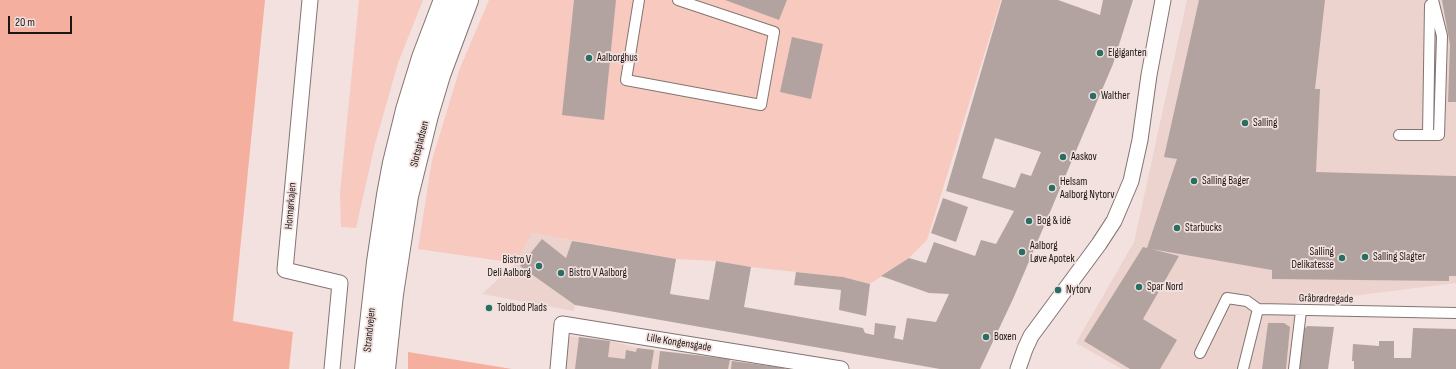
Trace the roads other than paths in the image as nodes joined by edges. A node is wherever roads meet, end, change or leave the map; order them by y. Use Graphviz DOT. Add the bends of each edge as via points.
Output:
graph roads {
  1 [pos="310,0"];
  2 [pos="445,0"];
  3 [pos="467,0"];
  4 [pos="638,0"];
  5 [pos="678,0"];
  6 [pos="1163,0"];
  7 [pos="1432,0"];
  8 [pos="1399,135"];
  9 [pos="383,292"];
  10 [pos="1258,309"];
  11 [pos="1301,311"];
  12 [pos="1456,313"];
  13 [pos="1200,353"];
  14 [pos="332,369"];
  15 [pos="366,369"];
  16 [pos="384,369"];
  17 [pos="558,369"];
  18 [pos="841,369"];
  19 [pos="1018,369"];
  20 [pos="1242,369"];
  21 [pos="1294,369"];
  1 -- 14 [label="street, Honnørkajen" via="285,270 340,283"];
  2 -- 9 [label="main road, Slotspladsen" via="423,58 394,163 388,195"];
  3 -- 9 [label="main road, Slotspladsen" via="427,115"];
  4 -- 5 [label="lane" via="626,80 762,105 774,32"];
  6 -- 19 [label="street" via="1131,182 1114,221 1031,336"];
  7 -- 8 [label="lane" via="1428,135"];
  9 -- 15 [label="main road, Strandvejen"];
  9 -- 16 [label="main road, Strandvejen"];
  10 -- 11 [label="lane, Gråbrødregade"];
  10 -- 13 [label="lane" via="1247,301 1227,298"];
  10 -- 20 [label="lane"];
  11 -- 12 [label="lane, Gråbrødregade"];
  11 -- 21 [label="lane"];
  17 -- 18 [label="street, Lille Kongensgade" via="562,324"];
}
